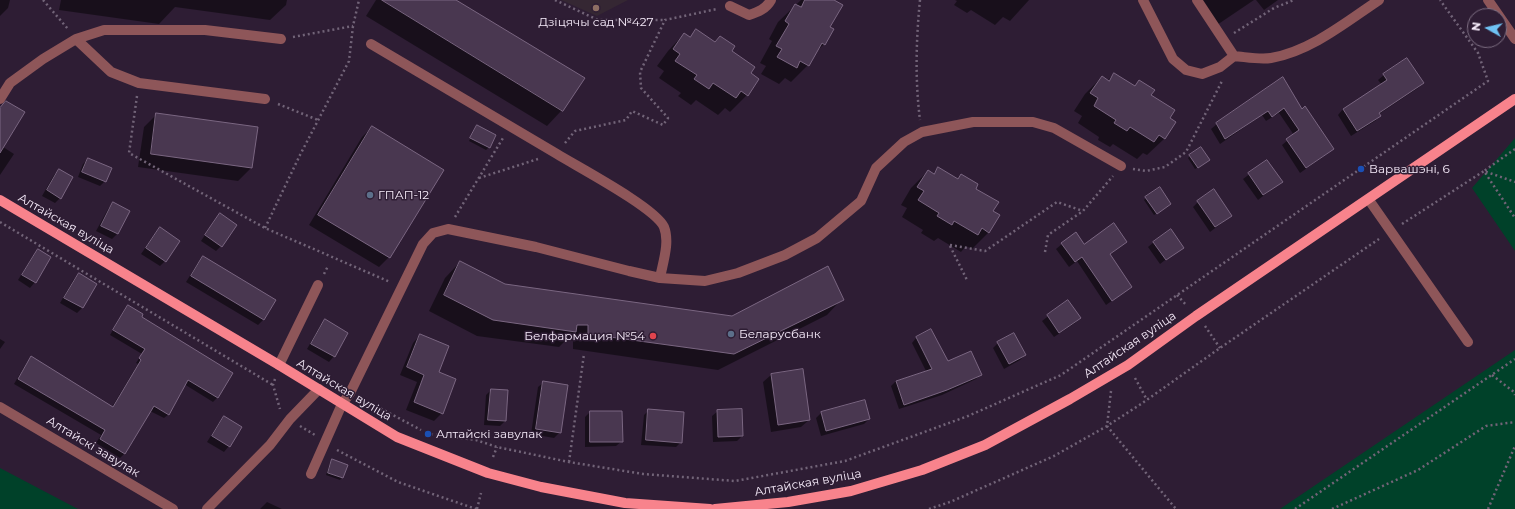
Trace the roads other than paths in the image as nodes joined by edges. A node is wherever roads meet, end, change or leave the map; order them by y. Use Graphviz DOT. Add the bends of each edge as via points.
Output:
graph roads {
  1 [pos="771,0"];
  2 [pos="1143,0"];
  3 [pos="1197,0"];
  4 [pos="1379,0"];
  5 [pos="1488,0"];
  6 [pos="730,6"];
  7 [pos="76,39"];
  8 [pos="281,39"];
  9 [pos="1515,39"];
  10 [pos="371,44"];
  11 [pos="1234,56"];
  12 [pos="0,99"];
  13 [pos="265,99"];
  14 [pos="1515,99"];
  15 [pos="1121,166"];
  16 [pos="0,200"];
  17 [pos="1369,200"];
  18 [pos="660,278"];
  19 [pos="318,285"];
  20 [pos="1468,342"];
  21 [pos="279,365"];
  22 [pos="319,389"];
  23 [pos="342,404"];
  24 [pos="0,407"];
  25 [pos="311,474"];
  26 [pos="173,509"];
  27 [pos="207,509"];
  28 [pos="710,509"];
  29 [pos="715,509"];
  1 -- 6 [label="street" via="758,12 749,15"];
  2 -- 11 [label="street" via="1173,59 1186,70 1202,74 1220,67"];
  3 -- 11 [label="street"];
  4 -- 11 [label="street" via="1328,34 1298,50 1270,58"];
  5 -- 9 [label="street"];
  7 -- 8 [label="street" via="104,30 205,30"];
  7 -- 12 [label="street" via="10,83"];
  7 -- 13 [label="street" via="111,72 139,83"];
  10 -- 18 [label="street" via="509,124 654,213 664,226 667,238"];
  14 -- 17 [label="main road, Алтайская вуліца"];
  15 -- 18 [label="street" via="1054,128 1033,122 973,122 922,132 904,142 876,168 861,201 817,238 785,255 738,273 705,281"];
  16 -- 21 [label="main road, Алтайская вуліца"];
  17 -- 20 [label="street"];
  17 -- 29 [label="main road, Алтайская вуліца" via="1196,316 1128,365 985,445 922,470 851,491 788,502"];
  18 -- 23 [label="street" via="536,247 448,229 433,233 422,244 350,393"];
  19 -- 21 [label="street"];
  21 -- 22 [label="main road, Алтайская вуліца"];
  22 -- 23 [label="main road, Алтайская вуліца"];
  22 -- 27 [label="street" via="290,419 270,445"];
  23 -- 25 [label="street"];
  23 -- 28 [label="main road, Алтайская вуліца" via="398,437 488,473 541,487 625,503"];
  24 -- 26 [label="street, Алтайскі завулак"];
}
